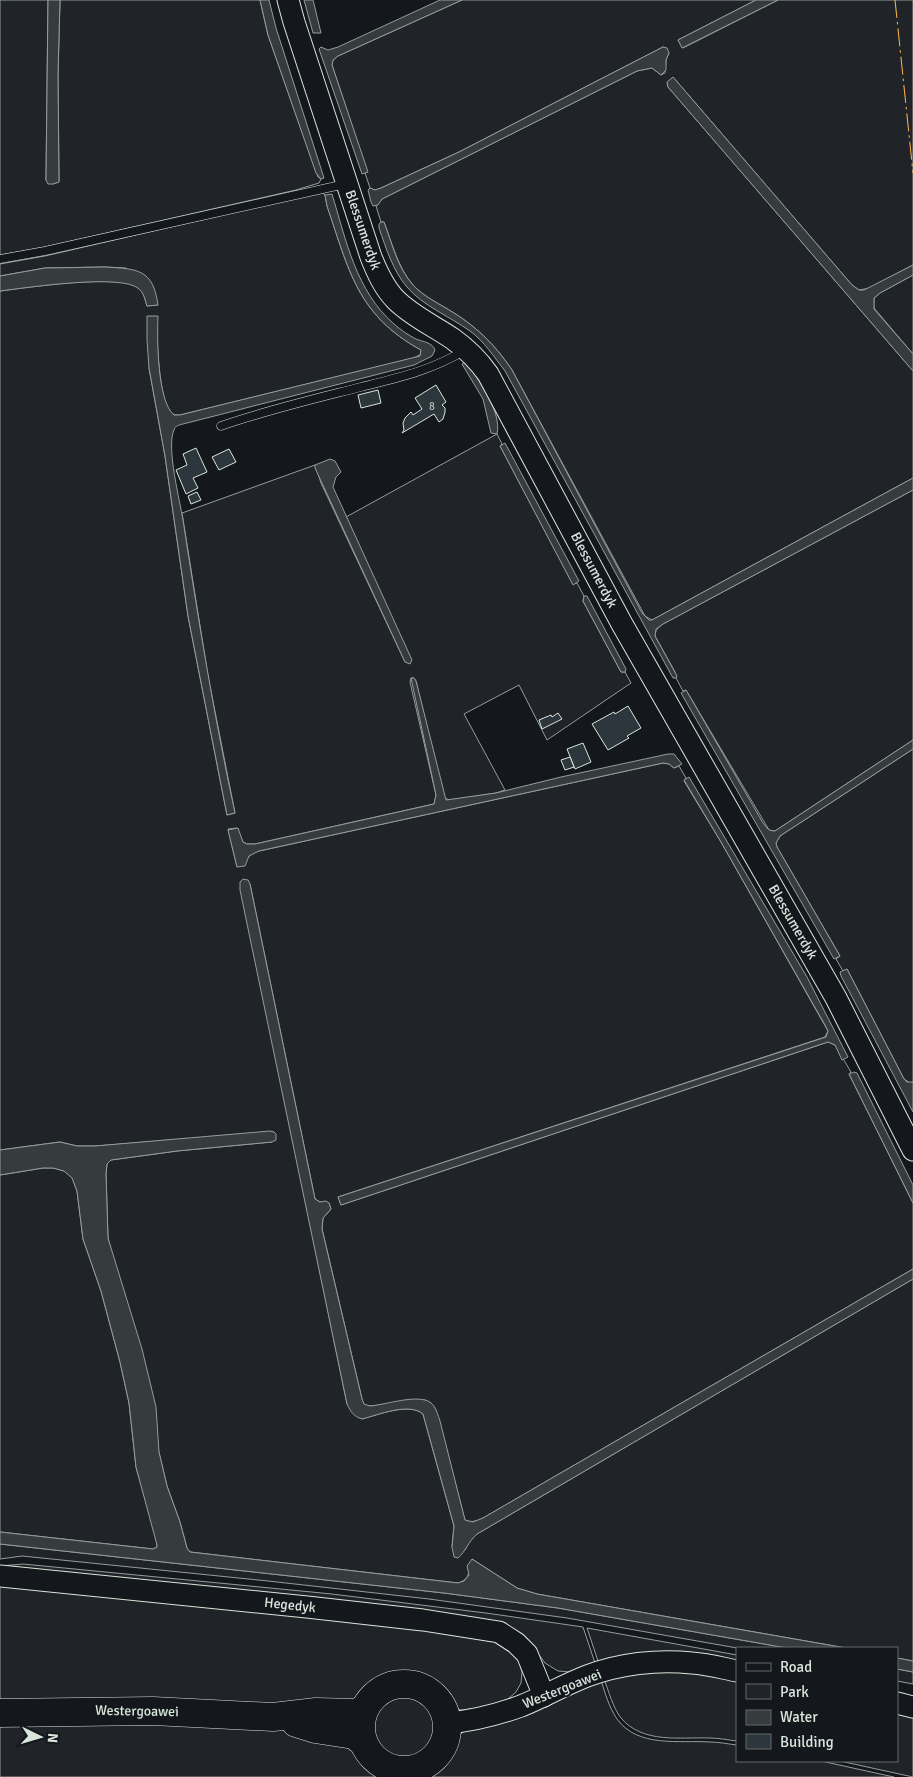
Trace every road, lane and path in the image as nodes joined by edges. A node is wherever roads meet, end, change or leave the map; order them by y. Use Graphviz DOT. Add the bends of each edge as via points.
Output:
graph roads {
  1 [pos="288,0"];
  2 [pos="347,183"];
  3 [pos="0,259"];
  4 [pos="467,349"];
  5 [pos="221,426"];
  6 [pos="913,1150"];
  7 [pos="0,1576"];
  8 [pos="736,1671"];
  9 [pos="544,1696"];
  10 [pos="898,1704"];
  11 [pos="913,1707"];
  12 [pos="364,1709"];
  13 [pos="0,1713"];
  14 [pos="273,1717"];
  15 [pos="447,1723"];
  16 [pos="363,1742"];
  17 [pos="387,1772"];
  18 [pos="415,1773"];
  1 -- 2 [label="street, Blessumerdyk"];
  2 -- 3 [label="lane"];
  2 -- 4 [label="street, Blessumerdyk" via="371,256 388,290 409,311"];
  4 -- 5 [label="lane" via="425,370 255,414"];
  4 -- 6 [label="street, Blessumerdyk" via="497,389 622,624 836,998"];
  7 -- 9 [label="street, Hegedyk" via="307,1607 499,1632 516,1642 526,1654"];
  8 -- 9 [label="street, Westergoawei" via="677,1662 637,1665 586,1676"];
  9 -- 15 [label="street, Westergoawei" via="487,1717"];
  10 -- 11 [label="street"];
  12 -- 14 [label="highway, Westergoawei" via="356,1713 316,1712"];
  12 -- 15 [label="highway" via="384,1689 411,1684 432,1694 439,1702"];
  12 -- 16 [label="highway" via="360,1731"];
  13 -- 14 [label="highway, Westergoawei" via="153,1710"];
  14 -- 16 [label="highway, Westergoawei" via="315,1729 354,1735"];
  15 -- 18 [label="highway" via="443,1745 437,1755"];
  16 -- 17 [label="highway"];
  17 -- 18 [label="highway"];
}
